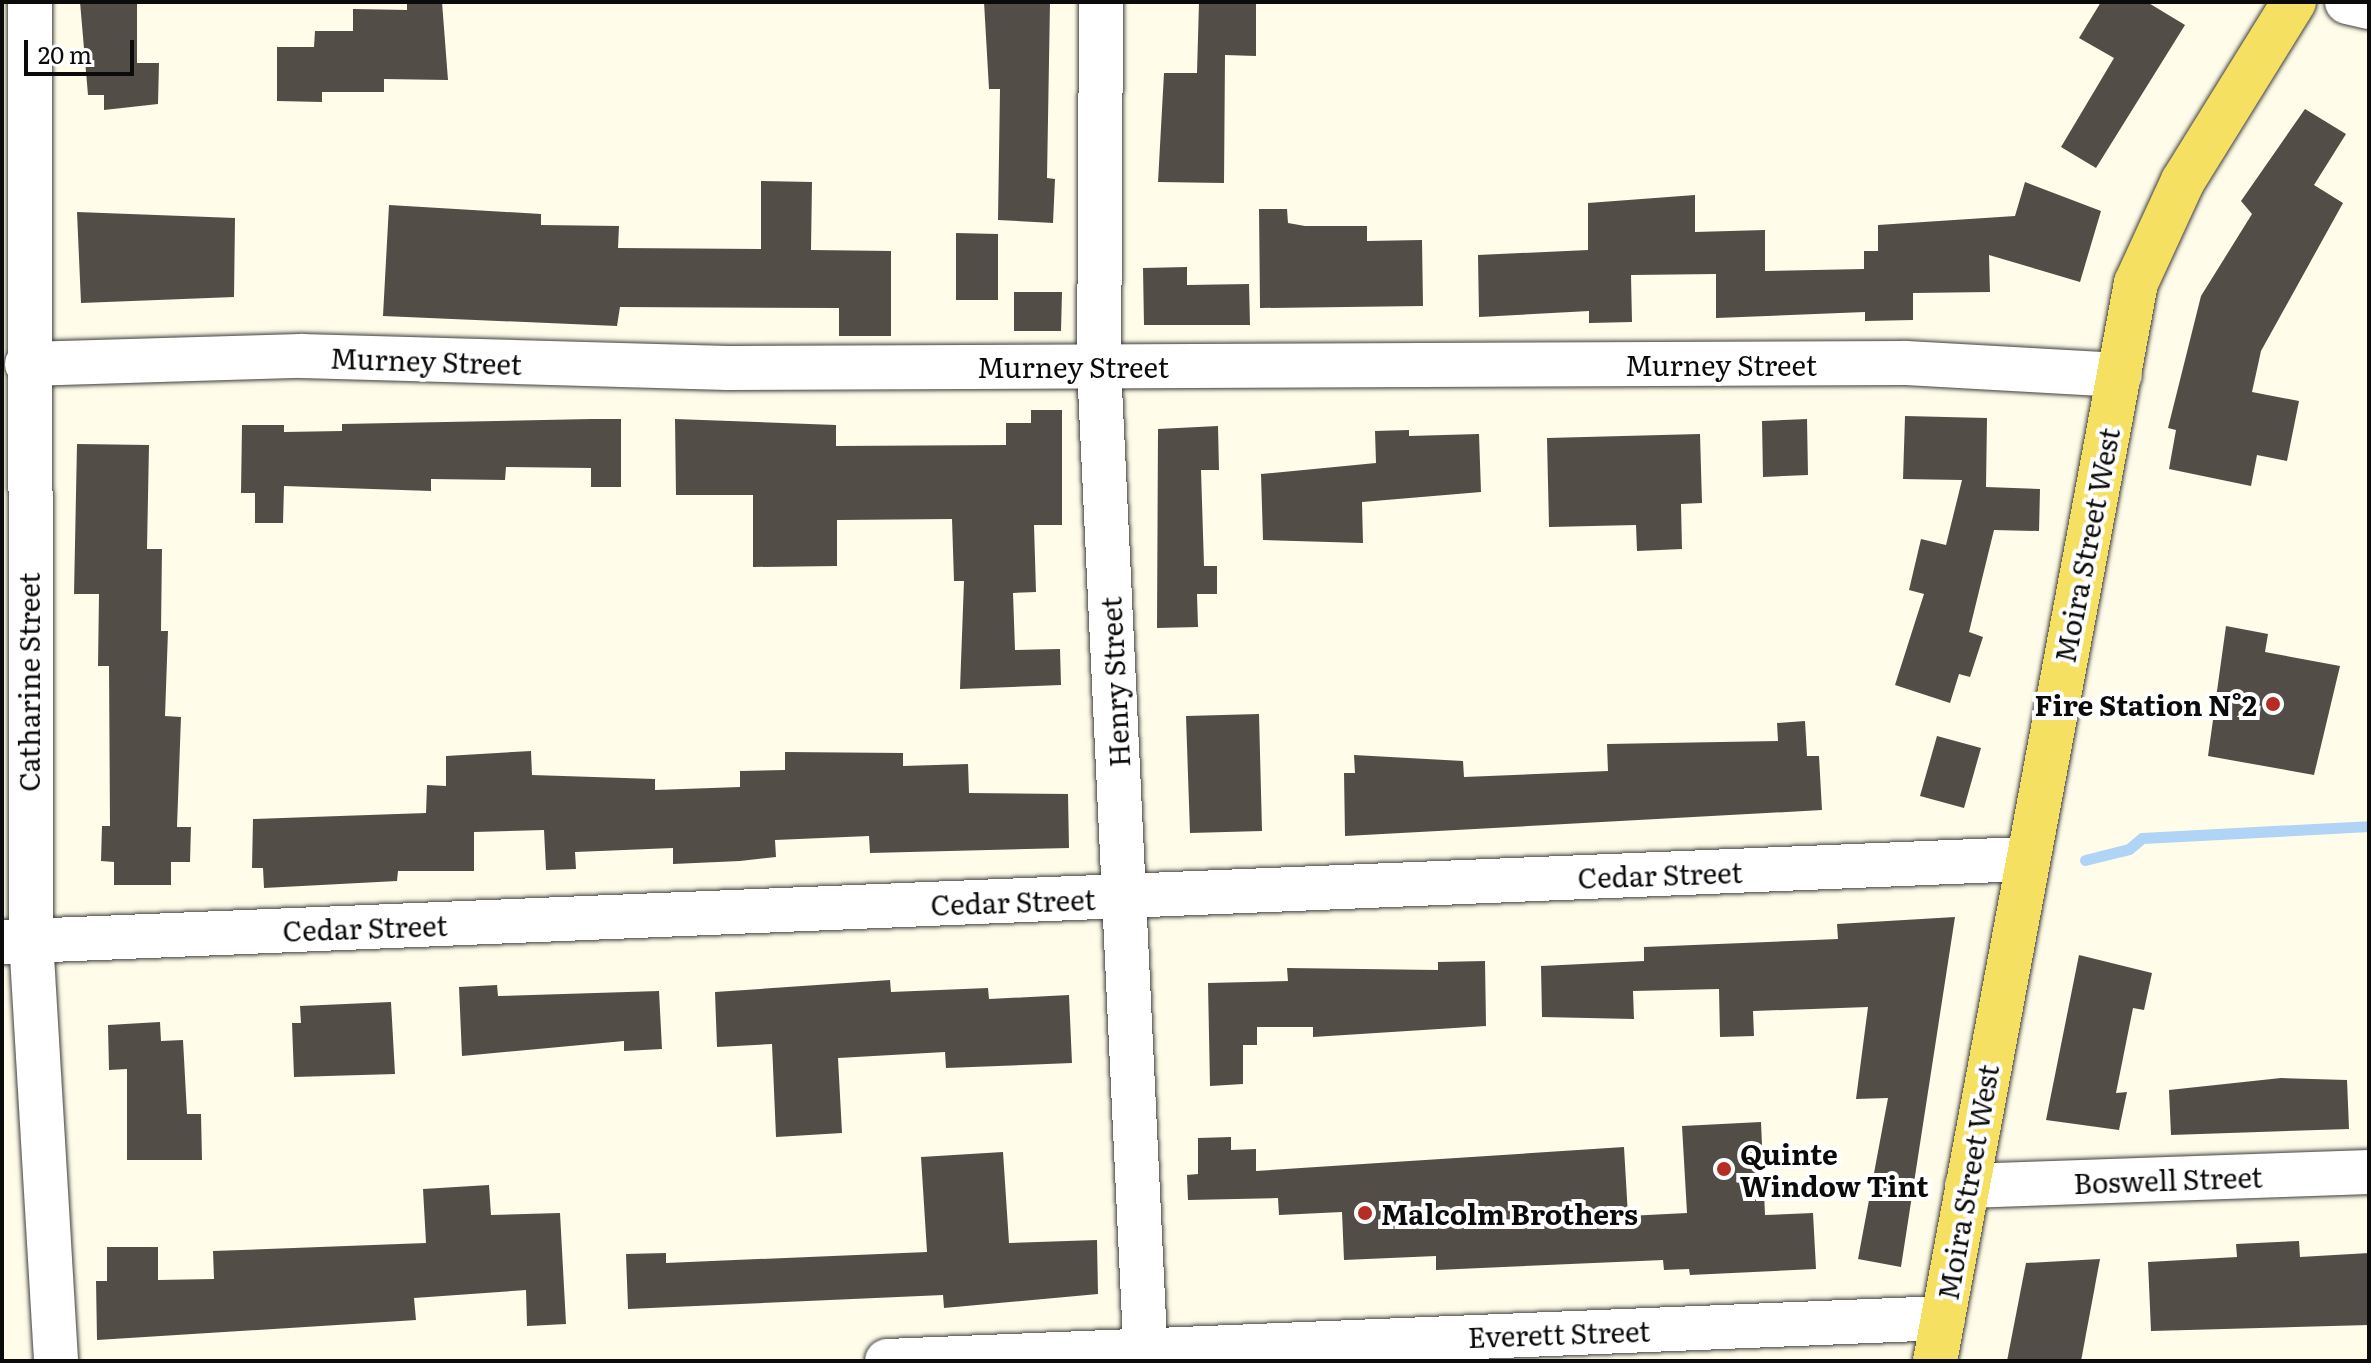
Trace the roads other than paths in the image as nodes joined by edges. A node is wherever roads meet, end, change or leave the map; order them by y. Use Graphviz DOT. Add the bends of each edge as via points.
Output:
graph roads {
  1 [pos="30,2"];
  2 [pos="1101,2"];
  3 [pos="2294,2"];
  4 [pos="2347,2"];
  5 [pos="2369,7"];
  6 [pos="27,364"];
  7 [pos="1099,366"];
  8 [pos="2120,375"];
  9 [pos="15,635"];
  10 [pos="2024,859"];
  11 [pos="1125,896"];
  12 [pos="16,940"];
  13 [pos="2369,1172"];
  14 [pos="1967,1186"];
  15 [pos="1943,1318"];
  16 [pos="1146,1355"];
  17 [pos="56,1361"];
  18 [pos="887,1361"];
  19 [pos="1935,1361"];
  1 -- 6 [label="street, Catharine Street"];
  2 -- 7 [label="street, Henry Street"];
  3 -- 8 [label="main road, Moira Street West" via="2152,239"];
  4 -- 5 [label="street"];
  6 -- 7 [label="street, Murney Street" via="301,356 728,368"];
  6 -- 9 [label="street, Catharine Street"];
  7 -- 8 [label="street, Murney Street" via="1906,363"];
  7 -- 11 [label="street, Henry Street"];
  8 -- 10 [label="main road, Moira Street West"];
  9 -- 12 [label="street, Catharine Street"];
  10 -- 11 [label="street, Cedar Street"];
  10 -- 14 [label="main road, Moira Street West"];
  11 -- 12 [label="street, Cedar Street"];
  11 -- 16 [label="street, Henry Street"];
  12 -- 17 [label="street, Catharine Street"];
  13 -- 14 [label="street, Boswell Street"];
  14 -- 15 [label="main road, Moira Street West"];
  15 -- 16 [label="street, Everett Street"];
  15 -- 19 [label="main road, Moira Street West"];
  16 -- 18 [label="street, Everett Street"];
}
